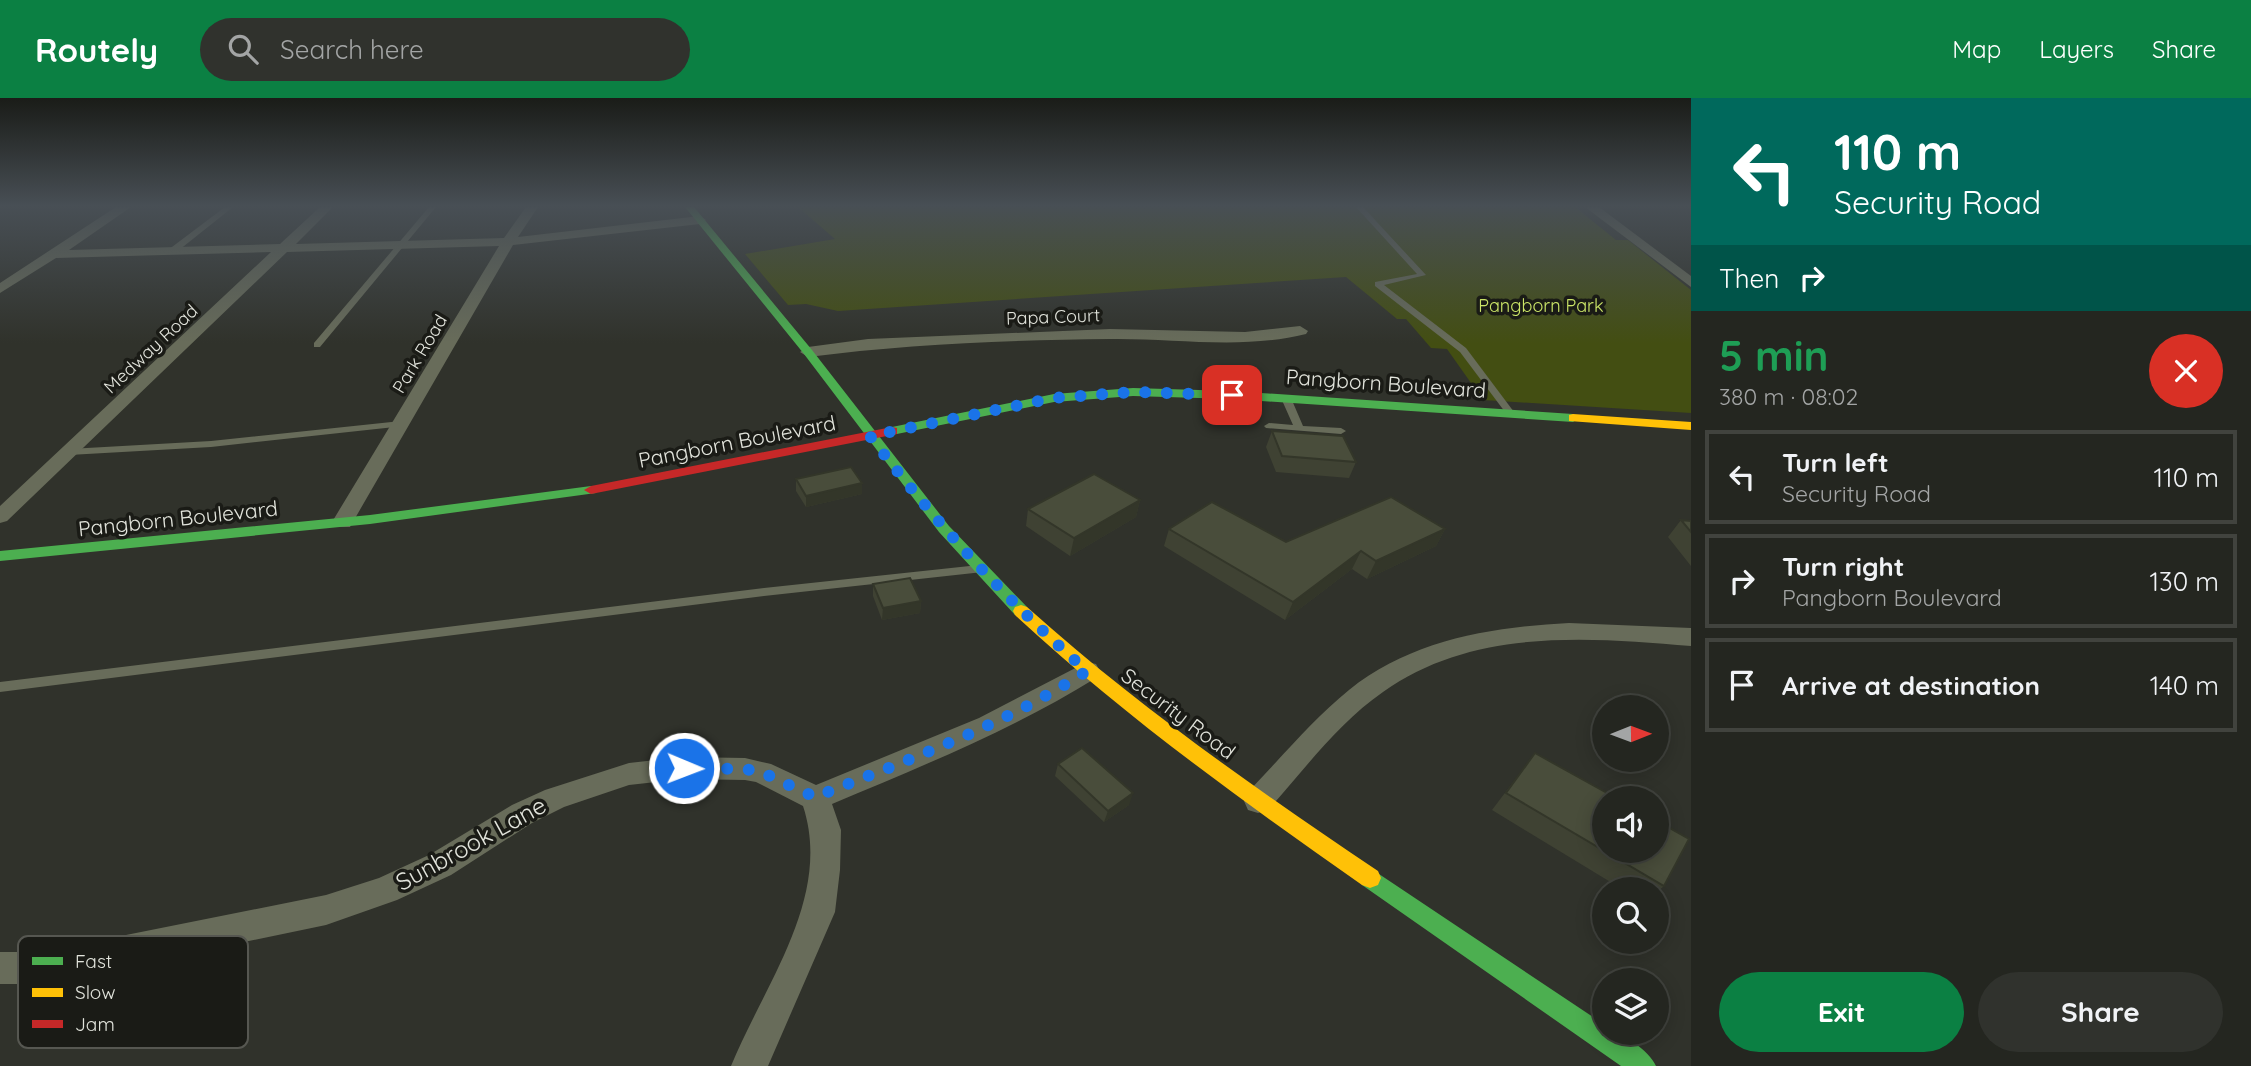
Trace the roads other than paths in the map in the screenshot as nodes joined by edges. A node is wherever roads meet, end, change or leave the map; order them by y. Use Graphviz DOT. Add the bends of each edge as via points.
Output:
graph roads {
  1 [pos="58,252"];
  2 [pos="161,252"];
  3 [pos="282,252"];
  4 [pos="395,252"];
  5 [pos="502,252"];
  6 [pos="726,252"];
  7 [pos="1401,252"];
  8 [pos="1650,252"];
  9 [pos="55,254"];
  10 [pos="1691,283"];
  11 [pos="0,289"];
  12 [pos="1300,331"];
  13 [pos="317,345"];
  14 [pos="808,352"];
  15 [pos="1286,398"];
  16 [pos="1511,414"];
  17 [pos="401,424"];
  18 [pos="1269,426"];
  19 [pos="1691,426"];
  20 [pos="1298,429"];
  21 [pos="1341,431"];
  22 [pos="870,436"];
  23 [pos="69,452"];
  24 [pos="0,517"];
  25 [pos="343,522"];
  26 [pos="0,556"];
  27 [pos="979,569"];
  28 [pos="1691,637"];
  29 [pos="1087,671"];
  30 [pos="0,687"];
  31 [pos="815,797"];
  32 [pos="1258,801"];
  33 [pos="198,936"];
  34 [pos="0,968"];
  35 [pos="18,968"];
  36 [pos="749,1066"];
  37 [pos="1643,1066"];
  1 -- 9 [label="street"];
  2 -- 9 [label="street"];
  3 -- 23 [label="street, Medway Road"];
  4 -- 13 [label="lane"];
  5 -- 17 [label="street, Park Road"];
  6 -- 14 [label="street, Security Road"];
  7 -- 16 [label="lane" via="1422,275 1378,284 1463,350"];
  8 -- 10 [label="street"];
  9 -- 11 [label="street"];
  12 -- 14 [label="street, Papa Court" via="1245,337 1110,334 868,344"];
  14 -- 22 [label="street, Security Road"];
  15 -- 16 [label="street, Pangborn Boulevard"];
  15 -- 20 [label="lane"];
  15 -- 22 [label="street, Pangborn Boulevard" via="1175,392 1082,396 1015,405"];
  16 -- 19 [label="street, Pangborn Boulevard"];
  17 -- 23 [label="lane" via="211,444"];
  17 -- 25 [label="street, Park Road"];
  18 -- 20 [label="lane"];
  20 -- 21 [label="lane"];
  22 -- 25 [label="street, Pangborn Boulevard" via="636,483"];
  22 -- 27 [label="street, Security Road"];
  23 -- 24 [label="street, Medway Road"];
  25 -- 26 [label="street, Pangborn Boulevard"];
  27 -- 29 [label="street, Security Road"];
  27 -- 30 [label="lane"];
  28 -- 32 [label="street" via="1522,633 1472,640 1427,654 1351,705"];
  29 -- 31 [label="street" via="1003,719"];
  29 -- 32 [label="street, Security Road"];
  31 -- 33 [label="street, Sunbrook Lane" via="745,769 684,768 629,774 555,798 440,865 386,890 326,910"];
  31 -- 36 [label="street" via="826,830 819,912"];
  32 -- 37 [label="street, Security Road"];
  34 -- 35 [label="street, Sunbrook Lane"];
}
